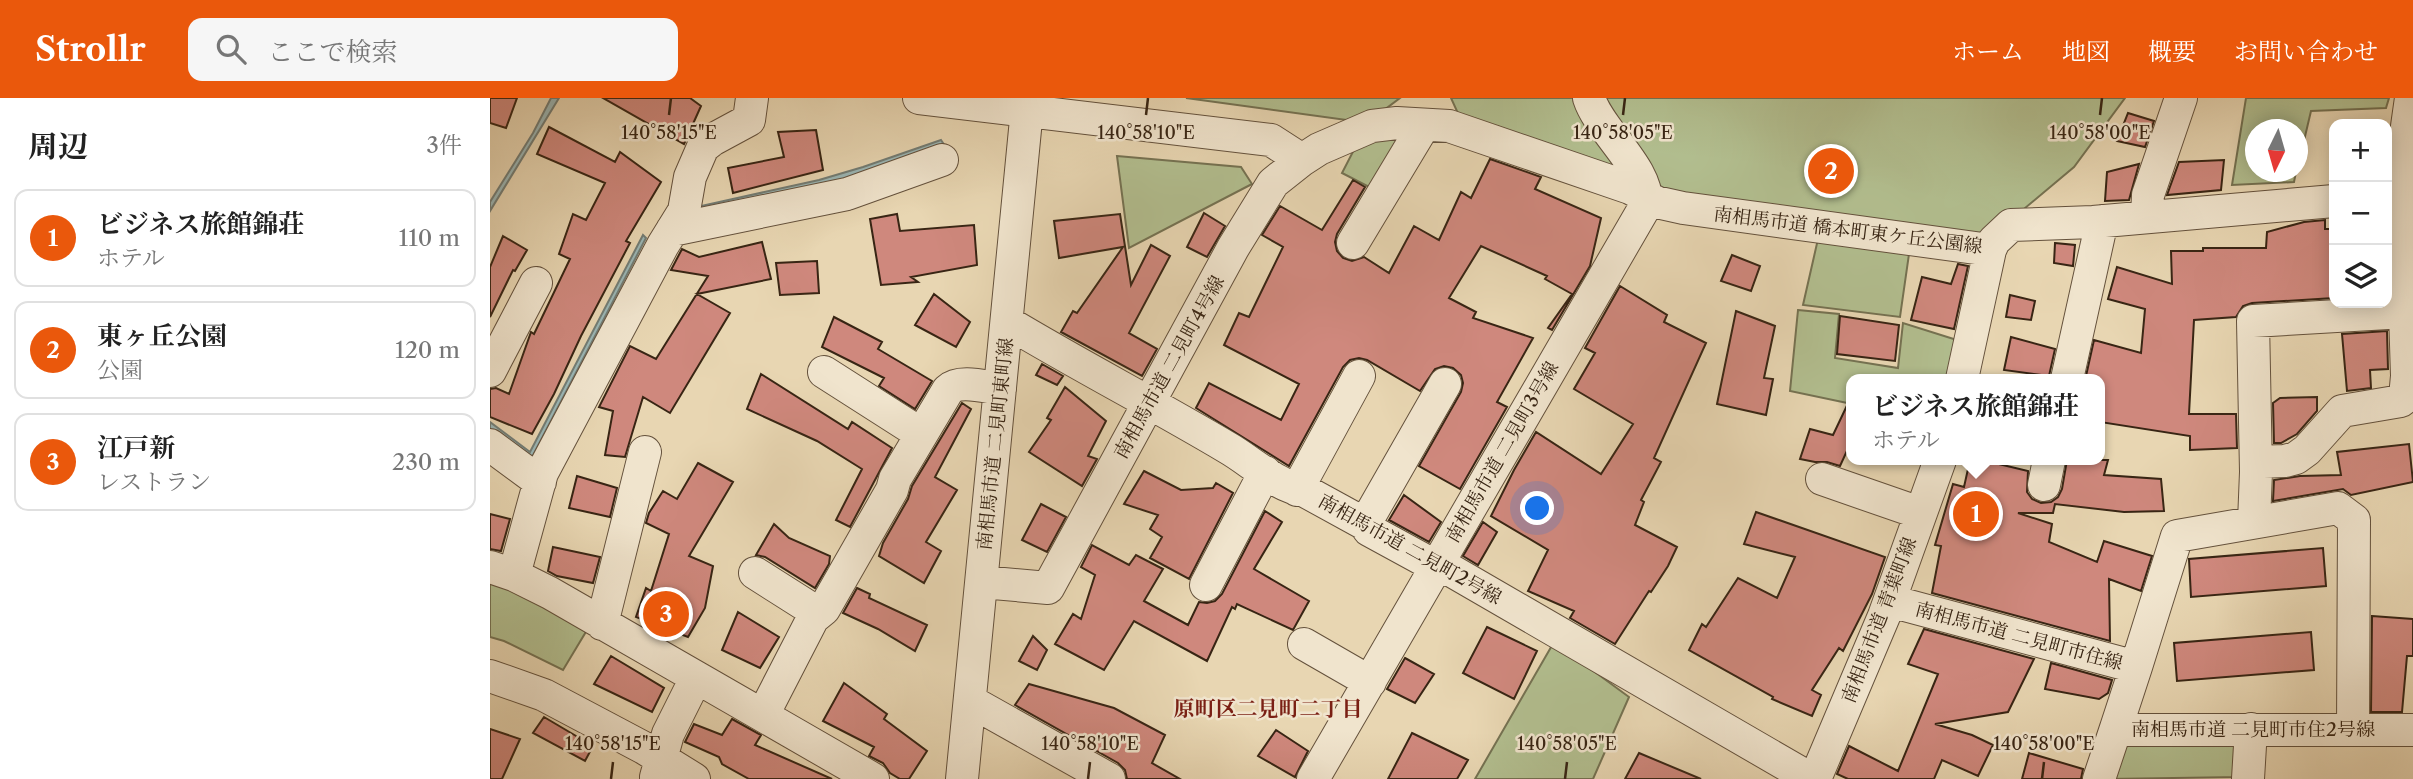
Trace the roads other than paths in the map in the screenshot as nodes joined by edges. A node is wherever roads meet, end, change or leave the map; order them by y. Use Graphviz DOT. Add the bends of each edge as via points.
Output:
graph roads {
  1 [pos="752,98"];
  2 [pos="919,98"];
  3 [pos="1589,98"];
  4 [pos="2180,98"];
  5 [pos="2411,98"];
  6 [pos="1027,109"];
  7 [pos="1424,125"];
  8 [pos="942,160"];
  9 [pos="1302,160"];
  10 [pos="2400,196"];
  11 [pos="1646,197"];
  12 [pos="2329,201"];
  13 [pos="2147,215"];
  14 [pos="2102,221"];
  15 [pos="673,230"];
  16 [pos="1353,243"];
  17 [pos="1990,250"];
  18 [pos="536,283"];
  19 [pos="2409,312"];
  20 [pos="1007,322"];
  21 [pos="490,371"];
  22 [pos="824,372"];
  23 [pos="1963,374"];
  24 [pos="2068,374"];
  25 [pos="1359,376"];
  26 [pos="1446,384"];
  27 [pos="1000,389"];
  28 [pos="1149,403"];
  29 [pos="921,434"];
  30 [pos="490,445"];
  31 [pos="645,452"];
  32 [pos="2256,462"];
  33 [pos="1938,465"];
  34 [pos="1265,472"];
  35 [pos="1822,479"];
  36 [pos="540,482"];
  37 [pos="1297,490"];
  38 [pos="1920,513"];
  39 [pos="2254,522"];
  40 [pos="1366,524"];
  41 [pos="1438,565"];
  42 [pos="502,571"];
  43 [pos="755,573"];
  44 [pos="982,582"];
  45 [pos="1206,585"];
  46 [pos="1890,601"];
  47 [pos="818,614"];
  48 [pos="602,624"];
  49 [pos="1304,644"];
  50 [pos="2136,667"];
  51 [pos="490,676"];
  52 [pos="696,678"];
  53 [pos="1370,682"];
  54 [pos="970,701"];
  55 [pos="763,715"];
  56 [pos="2116,728"];
  57 [pos="2251,729"];
  58 [pos="2353,730"];
  59 [pos="2413,730"];
  60 [pos="659,769"];
  61 [pos="694,779"];
  62 [pos="873,779"];
  63 [pos="962,779"];
  64 [pos="1109,779"];
  65 [pos="1313,779"];
  66 [pos="1813,779"];
  67 [pos="2099,779"];
  68 [pos="2248,779"];
  1 -- 15 [label="street" via="749,120 703,147 690,177 684,211"];
  2 -- 6 [label="street"];
  3 -- 11 [label="street" via="1596,116 1632,165"];
  4 -- 13 [label="street" via="2148,195"];
  5 -- 10 [label="street"];
  6 -- 9 [label="street" via="1271,140"];
  6 -- 20 [label="street, 南相馬市道 二見町東町線"];
  7 -- 9 [label="street, 南相馬市道 二見町4号線" via="1365,128"];
  7 -- 11 [label="street, 南相馬市道 橋本町東ケ丘公園線" via="1449,126 1487,137"];
  7 -- 16 [label="street"];
  8 -- 15 [label="street" via="847,194"];
  9 -- 28 [label="street, 南相馬市道 二見町4号線" via="1273,183 1259,205"];
  10 -- 19 [label="street"];
  11 -- 17 [label="street, 南相馬市道 橋本町東ケ丘公園線" via="1683,208"];
  11 -- 41 [label="street, 南相馬市道 二見町3号線" via="1644,211"];
  12 -- 13 [label="street, 南相馬市道 橋本町東ケ丘公園線"];
  13 -- 14 [label="street, 南相馬市道 橋本町東ケ丘公園線"];
  14 -- 17 [label="street, 南相馬市道 橋本町東ケ丘公園線" via="2011,225"];
  14 -- 24 [label="street"];
  15 -- 36 [label="street"];
  17 -- 23 [label="street"];
  18 -- 21 [label="street"];
  19 -- 32 [label="street" via="2405,397 2393,404 2342,411 2296,458"];
  19 -- 32 [label="street" via="2253,321"];
  20 -- 27 [label="street, 南相馬市道 二見町東町線"];
  20 -- 28 [label="street, 南相馬市道 二見町2号線"];
  22 -- 29 [label="street"];
  25 -- 37 [label="street"];
  26 -- 40 [label="street"];
  27 -- 29 [label="street" via="950,387"];
  27 -- 44 [label="street, 南相馬市道 二見町東町線"];
  28 -- 34 [label="street, 南相馬市道 二見町2号線"];
  28 -- 44 [label="street, 南相馬市道 二見町4号線" via="1048,588"];
  29 -- 47 [label="street"];
  30 -- 36 [label="street"];
  31 -- 48 [label="street"];
  32 -- 39 [label="street"];
  33 -- 38 [label="street, 南相馬市道 青葉町線"];
  34 -- 37 [label="street, 南相馬市道 二見町2号線"];
  34 -- 45 [label="street"];
  35 -- 38 [label="street"];
  36 -- 42 [label="street"];
  37 -- 40 [label="street, 南相馬市道 二見町2号線"];
  38 -- 46 [label="street, 南相馬市道 青葉町線"];
  39 -- 50 [label="street, 南相馬市道 二見町市住線" via="2177,536"];
  39 -- 58 [label="street" via="2338,508 2354,520"];
  40 -- 41 [label="street, 南相馬市道 二見町2号線" via="1369,530"];
  41 -- 53 [label="street, 南相馬市道 二見町3号線"];
  41 -- 66 [label="street, 南相馬市道 二見町2号線"];
  42 -- 48 [label="street"];
  43 -- 47 [label="street"];
  44 -- 54 [label="street, 南相馬市道 二見町東町線"];
  46 -- 50 [label="street, 南相馬市道 二見町市住線"];
  46 -- 66 [label="street, 南相馬市道 青葉町線"];
  47 -- 55 [label="street"];
  48 -- 52 [label="street"];
  49 -- 53 [label="street"];
  50 -- 56 [label="street, 南相馬市道 二見町市住2号線"];
  51 -- 60 [label="street" via="544,695"];
  52 -- 55 [label="street"];
  52 -- 60 [label="street" via="668,734"];
  53 -- 65 [label="street, 南相馬市道 二見町3号線"];
  54 -- 63 [label="street, 南相馬市道 二見町東町線"];
  54 -- 64 [label="street"];
  55 -- 62 [label="street"];
  56 -- 57 [label="street, 南相馬市道 二見町市住2号線"];
  56 -- 67 [label="street"];
  57 -- 58 [label="street, 南相馬市道 二見町市住2号線"];
  57 -- 68 [label="street"];
  58 -- 59 [label="street, 南相馬市道 二見町市住2号線"];
  60 -- 61 [label="street"];
}
